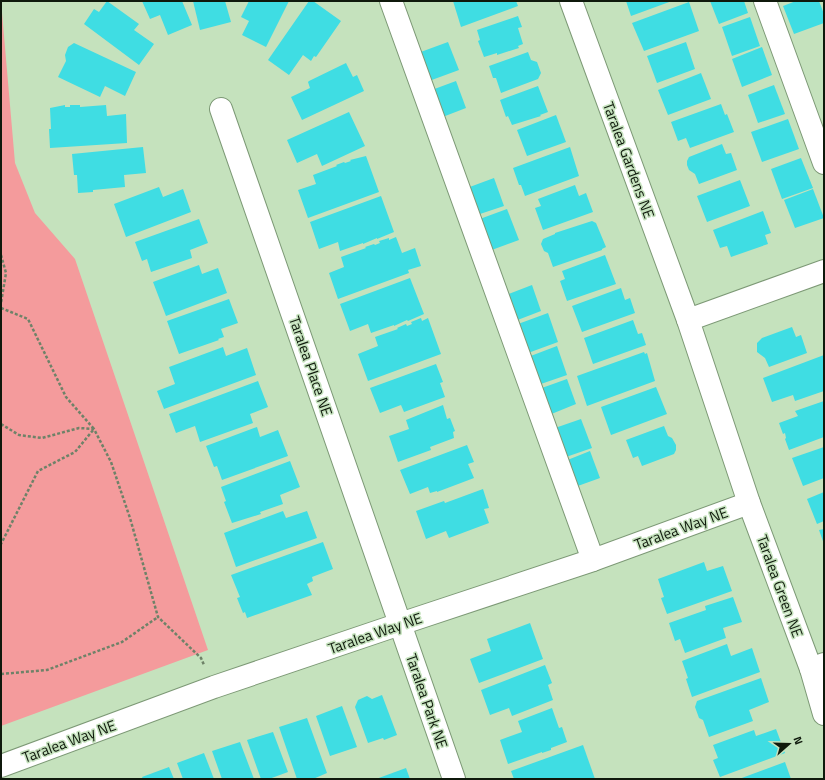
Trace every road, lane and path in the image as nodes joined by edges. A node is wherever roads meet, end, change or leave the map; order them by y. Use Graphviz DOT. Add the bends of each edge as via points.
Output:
graph roads {
  1 [pos="391,1"];
  2 [pos="571,1"];
  3 [pos="765,1"];
  4 [pos="221,109"];
  5 [pos="824,164"];
  6 [pos="1,256"];
  7 [pos="824,271"];
  8 [pos="1,303"];
  9 [pos="1,308"];
  10 [pos="688,320"];
  11 [pos="1,424"];
  12 [pos="94,429"];
  13 [pos="749,503"];
  14 [pos="1,544"];
  15 [pos="594,560"];
  16 [pos="158,617"];
  17 [pos="400,624"];
  18 [pos="817,666"];
  19 [pos="1,674"];
  20 [pos="214,688"];
  21 [pos="824,714"];
  22 [pos="1,766"];
  23 [pos="454,779"];
  1 -- 15 [label="street"];
  2 -- 10 [label="street, Taralea Gardens NE"];
  3 -- 5 [label="street"];
  4 -- 17 [label="street, Taralea Place NE"];
  6 -- 8 [label="path" via="6,273"];
  7 -- 10 [label="street"];
  9 -- 12 [label="path" via="28,319 66,397"];
  10 -- 13 [label="street, Taralea Gardens NE"];
  11 -- 12 [label="path" via="19,435 42,438 79,428"];
  12 -- 14 [label="path" via="75,452 38,471"];
  12 -- 16 [label="path" via="111,462"];
  13 -- 15 [label="street, Taralea Way NE"];
  13 -- 18 [label="street, Taralea Green NE"];
  15 -- 17 [label="street, Taralea Way NE"];
  16 -- 19 [label="path" via="122,642 47,670"];
  16 -- 20 [label="path" via="201,658"];
  17 -- 20 [label="street, Taralea Way NE"];
  17 -- 23 [label="street, Taralea Park NE"];
  18 -- 21 [label="street, Taralea Green NE"];
  20 -- 22 [label="street, Taralea Way NE"];
}
